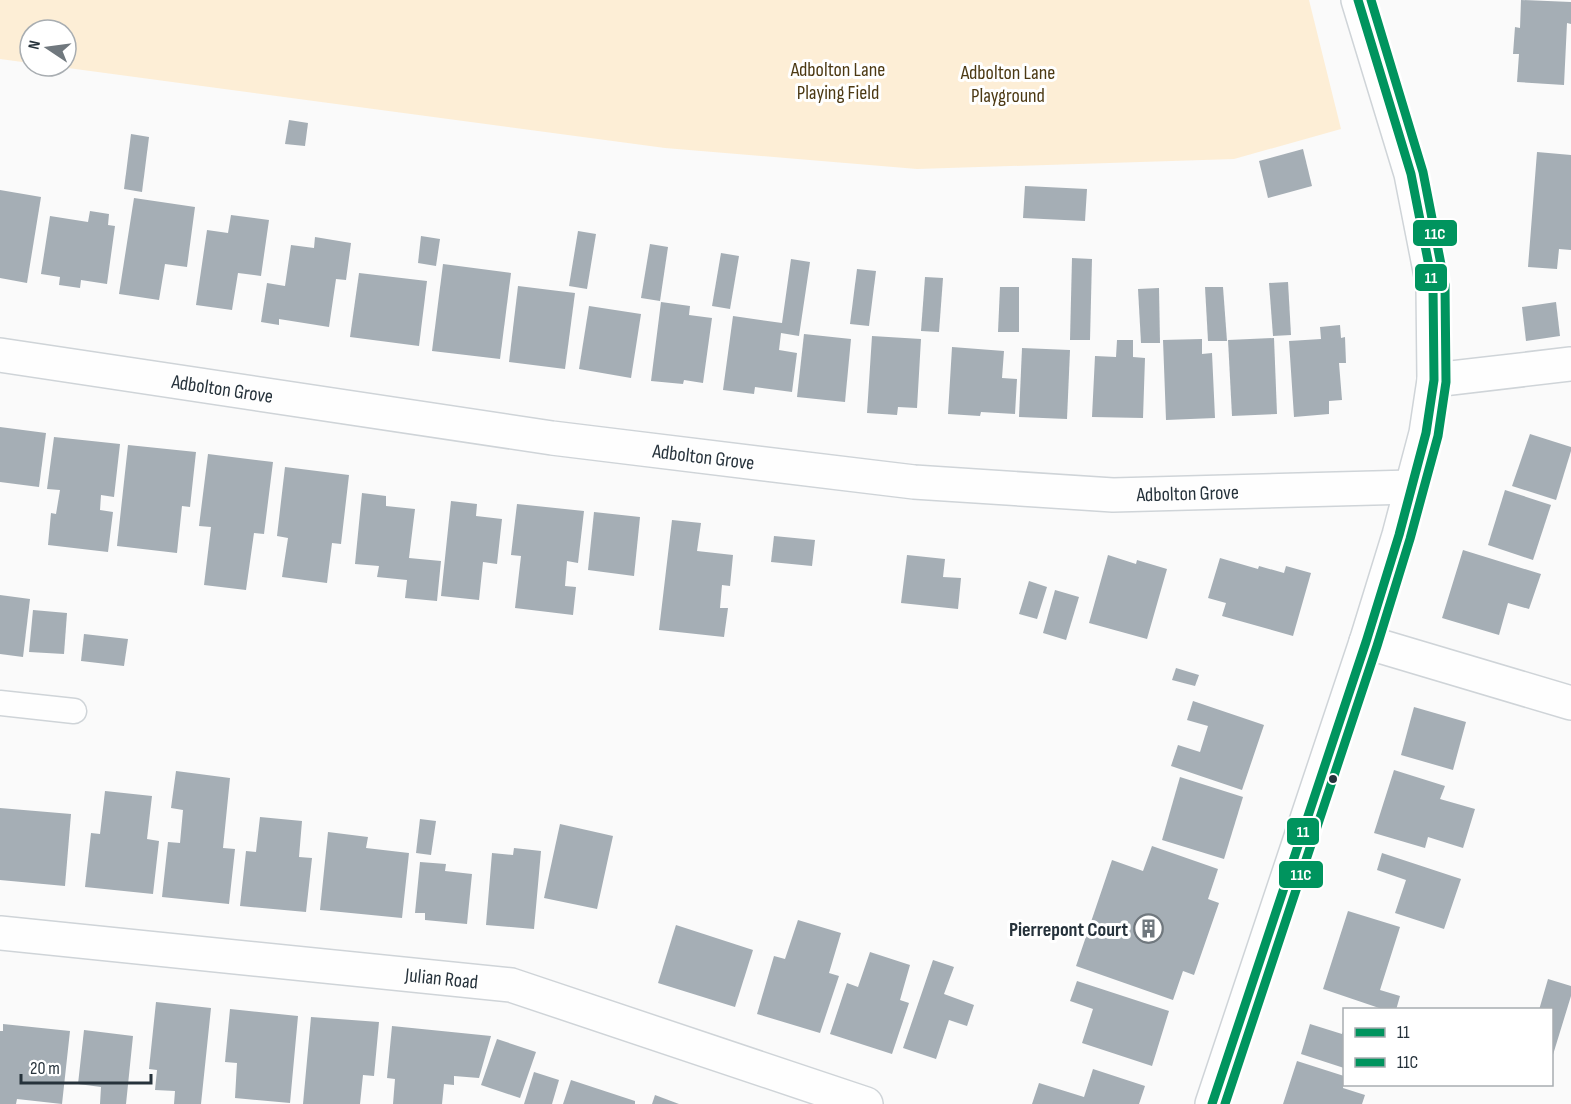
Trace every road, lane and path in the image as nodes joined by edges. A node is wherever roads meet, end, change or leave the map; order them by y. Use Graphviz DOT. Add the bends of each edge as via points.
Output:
graph roads {
  1 [pos="1358,0"];
  2 [pos="0,355"];
  3 [pos="1571,364"];
  4 [pos="1434,380"];
  5 [pos="1411,487"];
  6 [pos="1366,642"];
  7 [pos="0,703"];
  8 [pos="1571,703"];
  9 [pos="74,711"];
  10 [pos="0,933"];
  11 [pos="866,1104"];
  12 [pos="1212,1104"];
  1 -- 4 [label="street" via="1411,174 1433,286"];
  2 -- 5 [label="street, Adbolton Grove" via="552,438 914,482 1113,495"];
  3 -- 4 [label="street"];
  4 -- 5 [label="street" via="1426,433"];
  5 -- 6 [label="street"];
  6 -- 8 [label="street"];
  6 -- 12 [label="street"];
  7 -- 9 [label="lane"];
  10 -- 11 [label="street, Julian Road" via="511,985"];
}
